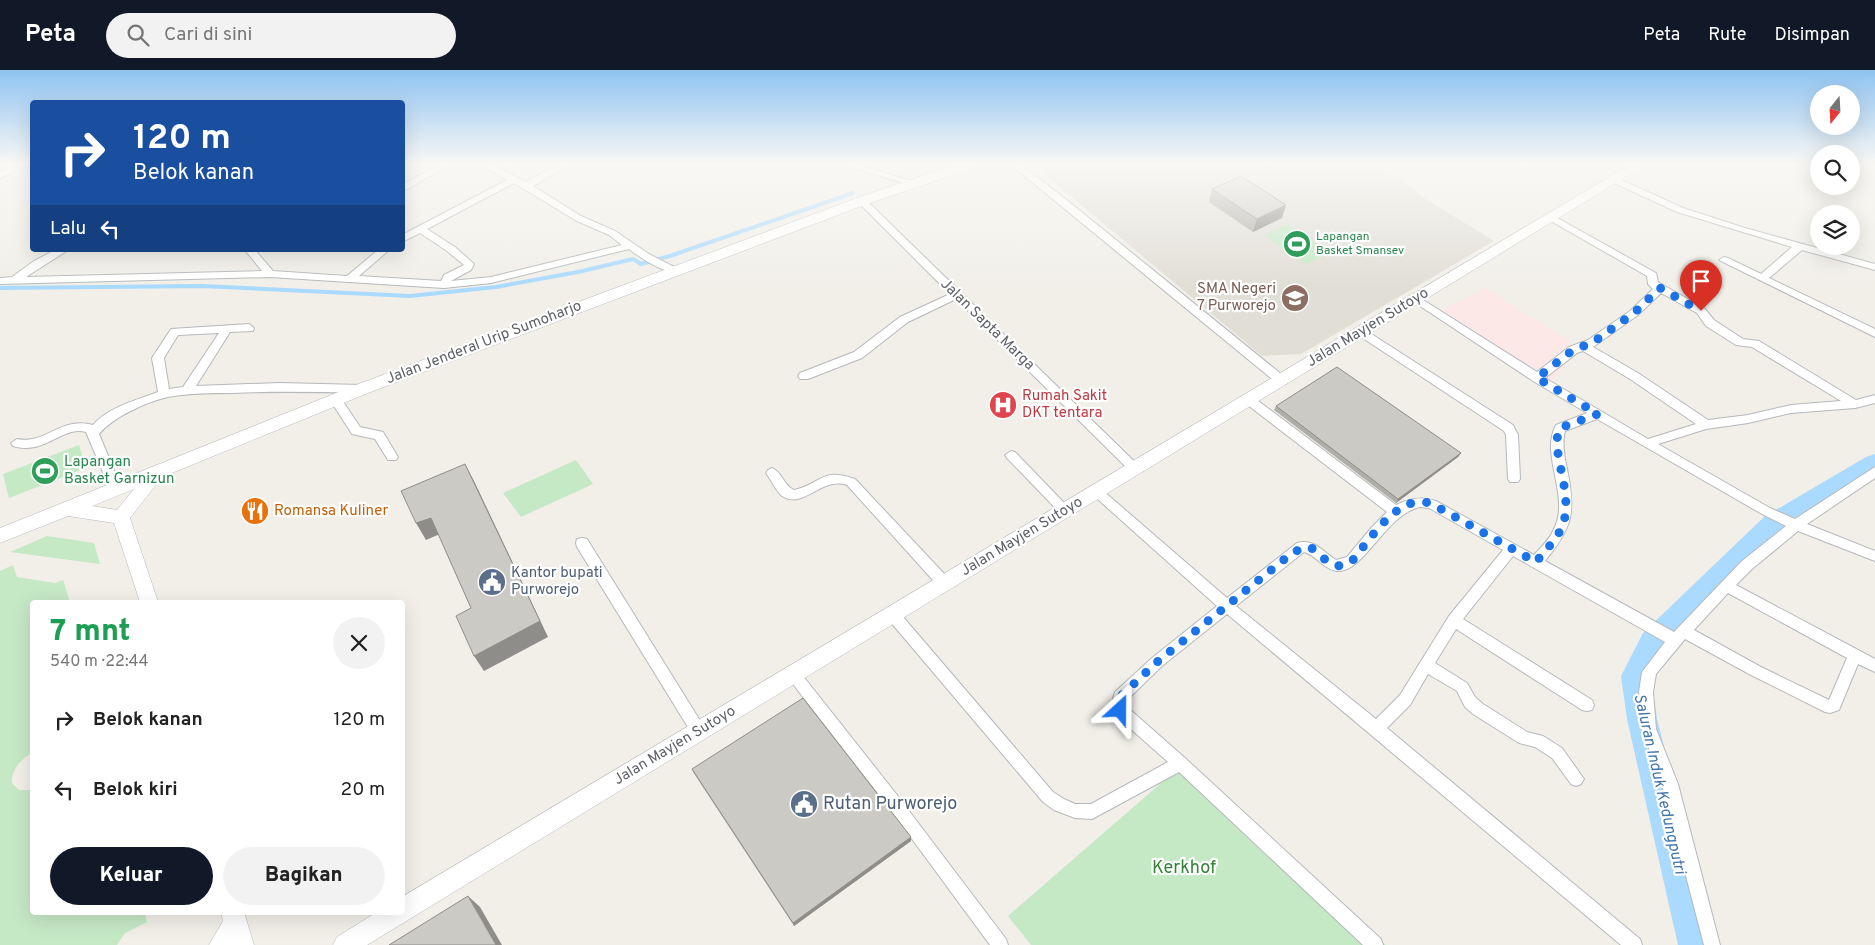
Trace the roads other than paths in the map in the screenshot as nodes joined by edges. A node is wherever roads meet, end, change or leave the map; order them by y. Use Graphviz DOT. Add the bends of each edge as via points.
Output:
graph roads {
  1 [pos="466,205"];
  2 [pos="557,205"];
  3 [pos="851,205"];
  4 [pos="866,205"];
  5 [pos="1067,205"];
  6 [pos="1574,205"];
  7 [pos="1669,205"];
  8 [pos="1552,218"];
  9 [pos="420,229"];
  10 [pos="405,237"];
  11 [pos="630,246"];
  12 [pos="1800,246"];
  13 [pos="59,252"];
  14 [pos="252,252"];
  15 [pos="382,252"];
  16 [pos="1724,260"];
  17 [pos="1875,267"];
  18 [pos="670,268"];
  19 [pos="270,274"];
  20 [pos="351,278"];
  21 [pos="1762,278"];
  22 [pos="14,280"];
  23 [pos="0,281"];
  24 [pos="444,285"];
  25 [pos="1660,288"];
  26 [pos="956,295"];
  27 [pos="1416,300"];
  28 [pos="249,328"];
  29 [pos="227,329"];
  30 [pos="1362,332"];
  31 [pos="1875,333"];
  32 [pos="1585,347"];
  33 [pos="804,376"];
  34 [pos="1537,378"];
  35 [pos="1282,381"];
  36 [pos="362,389"];
  37 [pos="187,390"];
  38 [pos="164,394"];
  39 [pos="1875,399"];
  40 [pos="336,400"];
  41 [pos="1249,400"];
  42 [pos="1855,404"];
  43 [pos="1598,414"];
  44 [pos="1706,425"];
  45 [pos="93,434"];
  46 [pos="1648,442"];
  47 [pos="17,443"];
  48 [pos="1011,455"];
  49 [pos="392,457"];
  50 [pos="1135,469"];
  51 [pos="157,472"];
  52 [pos="1875,472"];
  53 [pos="772,473"];
  54 [pos="1514,479"];
  55 [pos="116,489"];
  56 [pos="1097,492"];
  57 [pos="67,509"];
  58 [pos="1065,511"];
  59 [pos="1395,511"];
  60 [pos="121,517"];
  61 [pos="1791,523"];
  62 [pos="0,536"];
  63 [pos="582,543"];
  64 [pos="1512,548"];
  65 [pos="1875,556"];
  66 [pos="1536,562"];
  67 [pos="944,584"];
  68 [pos="1728,587"];
  69 [pos="148,600"];
  70 [pos="1227,606"];
  71 [pos="893,615"];
  72 [pos="1454,620"];
  73 [pos="1675,636"];
  74 [pos="1854,657"];
  75 [pos="1427,666"];
  76 [pos="1875,666"];
  77 [pos="794,675"];
  78 [pos="1587,705"];
  79 [pos="1376,729"];
  80 [pos="699,732"];
  81 [pos="1180,763"];
  82 [pos="1576,779"];
  83 [pos="405,908"];
  84 [pos="394,915"];
  85 [pos="233,918"];
  86 [pos="221,945"];
  87 [pos="242,945"];
  88 [pos="345,945"];
  89 [pos="1000,945"];
  90 [pos="1374,945"];
  91 [pos="1634,945"];
  92 [pos="1712,945"];
  1 -- 9 [label="street"];
  2 -- 11 [label="street" via="612,233"];
  3 -- 18 [label="main road, Jalan Jenderal Urip Sumoharjo"];
  4 -- 26 [label="street, Jalan Sapta Marga"];
  5 -- 35 [label="street"];
  6 -- 8 [label="main road, Jalan Mayjen Sutoyo"];
  7 -- 12 [label="street"];
  8 -- 25 [label="street" via="1652,275 1652,282"];
  8 -- 27 [label="main road, Jalan Mayjen Sutoyo"];
  9 -- 10 [label="street"];
  9 -- 24 [label="street" via="469,264 448,277"];
  11 -- 18 [label="street"];
  11 -- 24 [label="street" via="491,280"];
  12 -- 17 [label="street"];
  12 -- 21 [label="street"];
  13 -- 22 [label="street"];
  14 -- 19 [label="street"];
  15 -- 20 [label="street"];
  16 -- 21 [label="street"];
  18 -- 36 [label="main road, Jalan Jenderal Urip Sumoharjo"];
  19 -- 20 [label="street"];
  19 -- 22 [label="street"];
  20 -- 24 [label="street"];
  21 -- 31 [label="street"];
  22 -- 23 [label="street"];
  25 -- 32 [label="street" via="1634,313"];
  25 -- 42 [label="street" via="1701,311 1710,323 1740,342 1755,344"];
  26 -- 33 [label="street" via="914,313 858,354"];
  26 -- 50 [label="street, Jalan Sapta Marga"];
  27 -- 30 [label="main road, Jalan Mayjen Sutoyo"];
  27 -- 34 [label="street"];
  28 -- 29 [label="street"];
  29 -- 37 [label="street"];
  29 -- 38 [label="street" via="181,330 173,334 158,358"];
  30 -- 35 [label="main road, Jalan Mayjen Sutoyo"];
  30 -- 54 [label="street" via="1509,428"];
  32 -- 34 [label="street" via="1573,350"];
  32 -- 44 [label="street"];
  34 -- 43 [label="street"];
  35 -- 41 [label="main road, Jalan Mayjen Sutoyo"];
  36 -- 37 [label="street"];
  36 -- 40 [label="main road, Jalan Jenderal Urip Sumoharjo"];
  37 -- 38 [label="street"];
  38 -- 45 [label="street" via="110,417"];
  39 -- 42 [label="street"];
  40 -- 49 [label="street" via="356,431 379,435"];
  40 -- 51 [label="main road, Jalan Jenderal Urip Sumoharjo"];
  41 -- 50 [label="main road, Jalan Mayjen Sutoyo"];
  41 -- 59 [label="street"];
  42 -- 44 [label="street" via="1791,408"];
  43 -- 46 [label="street"];
  43 -- 66 [label="street" via="1560,428 1557,434 1566,487 1565,510 1561,530"];
  44 -- 46 [label="street"];
  45 -- 47 [label="street" via="88,427 73,427 26,446"];
  45 -- 55 [label="street"];
  46 -- 61 [label="street"];
  48 -- 58 [label="street"];
  50 -- 56 [label="main road, Jalan Mayjen Sutoyo"];
  51 -- 55 [label="main road, Jalan Jenderal Urip Sumoharjo"];
  51 -- 60 [label="main road"];
  52 -- 61 [label="street"];
  53 -- 67 [label="street" via="786,492 794,495 821,480 839,478 851,482"];
  55 -- 57 [label="main road, Jalan Jenderal Urip Sumoharjo"];
  56 -- 58 [label="main road, Jalan Mayjen Sutoyo"];
  56 -- 70 [label="street"];
  57 -- 60 [label="main road"];
  57 -- 62 [label="main road, Jalan Jenderal Urip Sumoharjo"];
  58 -- 67 [label="main road, Jalan Mayjen Sutoyo"];
  59 -- 64 [label="street" via="1412,503 1429,502"];
  59 -- 70 [label="street" via="1344,566 1336,567 1310,547 1302,548"];
  60 -- 69 [label="main road"];
  61 -- 65 [label="street"];
  61 -- 68 [label="street"];
  63 -- 80 [label="street"];
  64 -- 66 [label="street"];
  64 -- 72 [label="street"];
  66 -- 73 [label="street" via="1651,628"];
  67 -- 71 [label="main road, Jalan Mayjen Sutoyo"];
  68 -- 73 [label="street"];
  68 -- 74 [label="street"];
  70 -- 79 [label="street"];
  70 -- 81 [label="street" via="1157,662 1120,697 1120,710"];
  71 -- 77 [label="main road, Jalan Mayjen Sutoyo"];
  71 -- 81 [label="street" via="1048,797 1059,805 1075,811 1092,812"];
  72 -- 75 [label="street"];
  72 -- 78 [label="street"];
  73 -- 74 [label="street" via="1830,707 1834,705"];
  73 -- 92 [label="street" via="1649,672 1646,692 1649,729 1670,784"];
  74 -- 76 [label="street"];
  75 -- 79 [label="street" via="1405,700"];
  75 -- 82 [label="street" via="1462,687 1478,709 1524,738 1538,741 1557,753"];
  77 -- 80 [label="main road, Jalan Mayjen Sutoyo"];
  77 -- 89 [label="street"];
  79 -- 91 [label="street"];
  80 -- 83 [label="main road, Jalan Mayjen Sutoyo"];
  81 -- 90 [label="street"];
  84 -- 88 [label="main road"];
  85 -- 86 [label="main road"];
  85 -- 87 [label="main road"];
}
